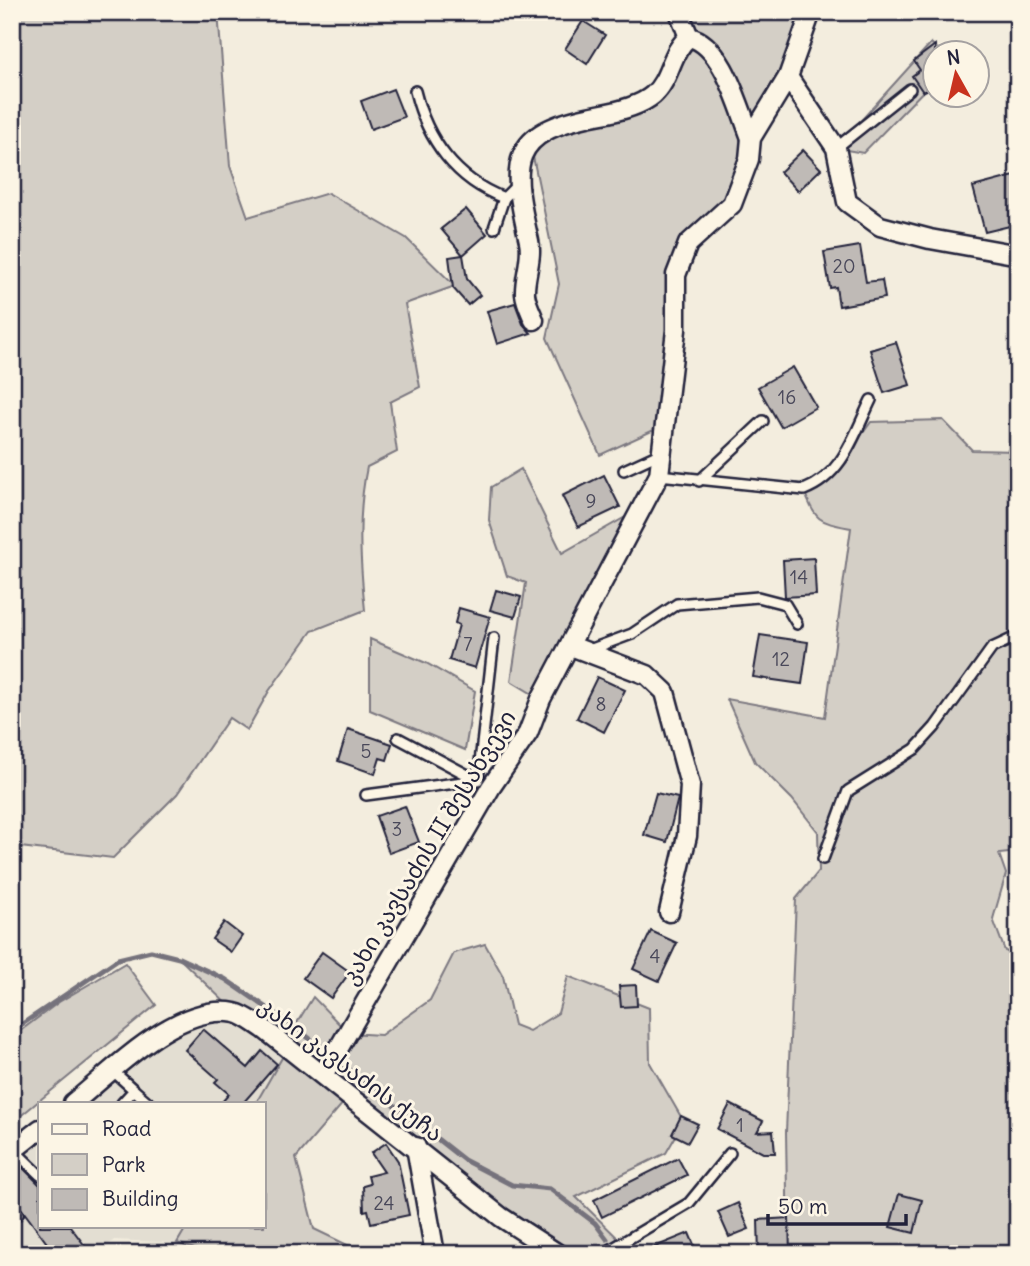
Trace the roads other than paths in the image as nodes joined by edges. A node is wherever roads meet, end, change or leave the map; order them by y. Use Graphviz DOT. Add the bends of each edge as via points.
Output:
graph roads {
  1 [pos="679,12"];
  2 [pos="811,12"];
  3 [pos="689,37"];
  4 [pos="788,77"];
  5 [pos="911,89"];
  6 [pos="415,91"];
  7 [pos="751,138"];
  8 [pos="836,148"];
  9 [pos="510,192"];
  10 [pos="494,229"];
  11 [pos="1009,253"];
  12 [pos="534,320"];
  13 [pos="871,400"];
  14 [pos="763,421"];
  15 [pos="665,451"];
  16 [pos="624,470"];
  17 [pos="659,475"];
  18 [pos="698,481"];
  19 [pos="797,624"];
  20 [pos="1018,636"];
  21 [pos="494,638"];
  22 [pos="578,649"];
  23 [pos="398,738"];
  24 [pos="484,784"];
  25 [pos="366,795"];
  26 [pos="823,859"];
  27 [pos="669,912"];
  28 [pos="113,1071"];
  29 [pos="325,1071"];
  30 [pos="134,1090"];
  31 [pos="74,1102"];
  32 [pos="123,1102"];
  33 [pos="148,1102"];
  34 [pos="38,1131"];
  35 [pos="416,1147"];
  36 [pos="13,1150"];
  37 [pos="730,1153"];
  38 [pos="38,1173"];
  39 [pos="433,1245"];
  40 [pos="422,1254"];
  41 [pos="558,1254"];
  42 [pos="603,1254"];
  1 -- 3 [label="street"];
  2 -- 4 [label="street, კახი კავსაძის II შესახვევი"];
  3 -- 7 [label="street" via="702,39 715,54"];
  3 -- 9 [label="street" via="678,46 652,95 621,110 551,128 530,142 517,164"];
  4 -- 7 [label="street, კახი კავსაძის II შესახვევი"];
  4 -- 8 [label="street"];
  5 -- 8 [label="lane"];
  6 -- 9 [label="lane" via="428,133 467,180"];
  7 -- 15 [label="street, კახი კავსაძის II შესახვევი" via="749,159 732,204 688,244 676,275"];
  8 -- 11 [label="street" via="847,202 880,226"];
  9 -- 10 [label="lane"];
  9 -- 12 [label="street" via="530,245 525,295"];
  13 -- 18 [label="lane" via="836,469 823,483 804,490"];
  14 -- 18 [label="lane"];
  15 -- 16 [label="lane"];
  15 -- 17 [label="street, კახი კავსაძის II შესახვევი"];
  17 -- 18 [label="lane"];
  17 -- 22 [label="street, კახი კავსაძის II შესახვევი"];
  19 -- 22 [label="lane" via="785,604 758,597 677,604 632,634"];
  20 -- 26 [label="lane" via="992,648 915,749 848,792"];
  21 -- 24 [label="lane"];
  22 -- 24 [label="street, კახი კავსაძის II შესახვევი" via="541,699 528,733"];
  22 -- 27 [label="street" via="647,675 665,692 690,785 687,835"];
  23 -- 24 [label="lane"];
  24 -- 25 [label="lane"];
  24 -- 29 [label="street, კახი კავსაძის II შესახვევი"];
  28 -- 29 [label="street, კახი კავსაძის ქუჩა" via="175,1024 202,1013 236,1013"];
  28 -- 30 [label="lane"];
  28 -- 31 [label="street, კახი კავსაძის ქუჩა"];
  29 -- 35 [label="street, კახი კავსაძის ქუჩა"];
  30 -- 32 [label="lane"];
  30 -- 33 [label="lane"];
  34 -- 36 [label="street"];
  35 -- 39 [label="street"];
  35 -- 41 [label="street, კახი კავსაძის ქუჩა" via="501,1217"];
  36 -- 38 [label="lane"];
  37 -- 42 [label="lane" via="688,1203"];
  39 -- 40 [label="street"];
}
